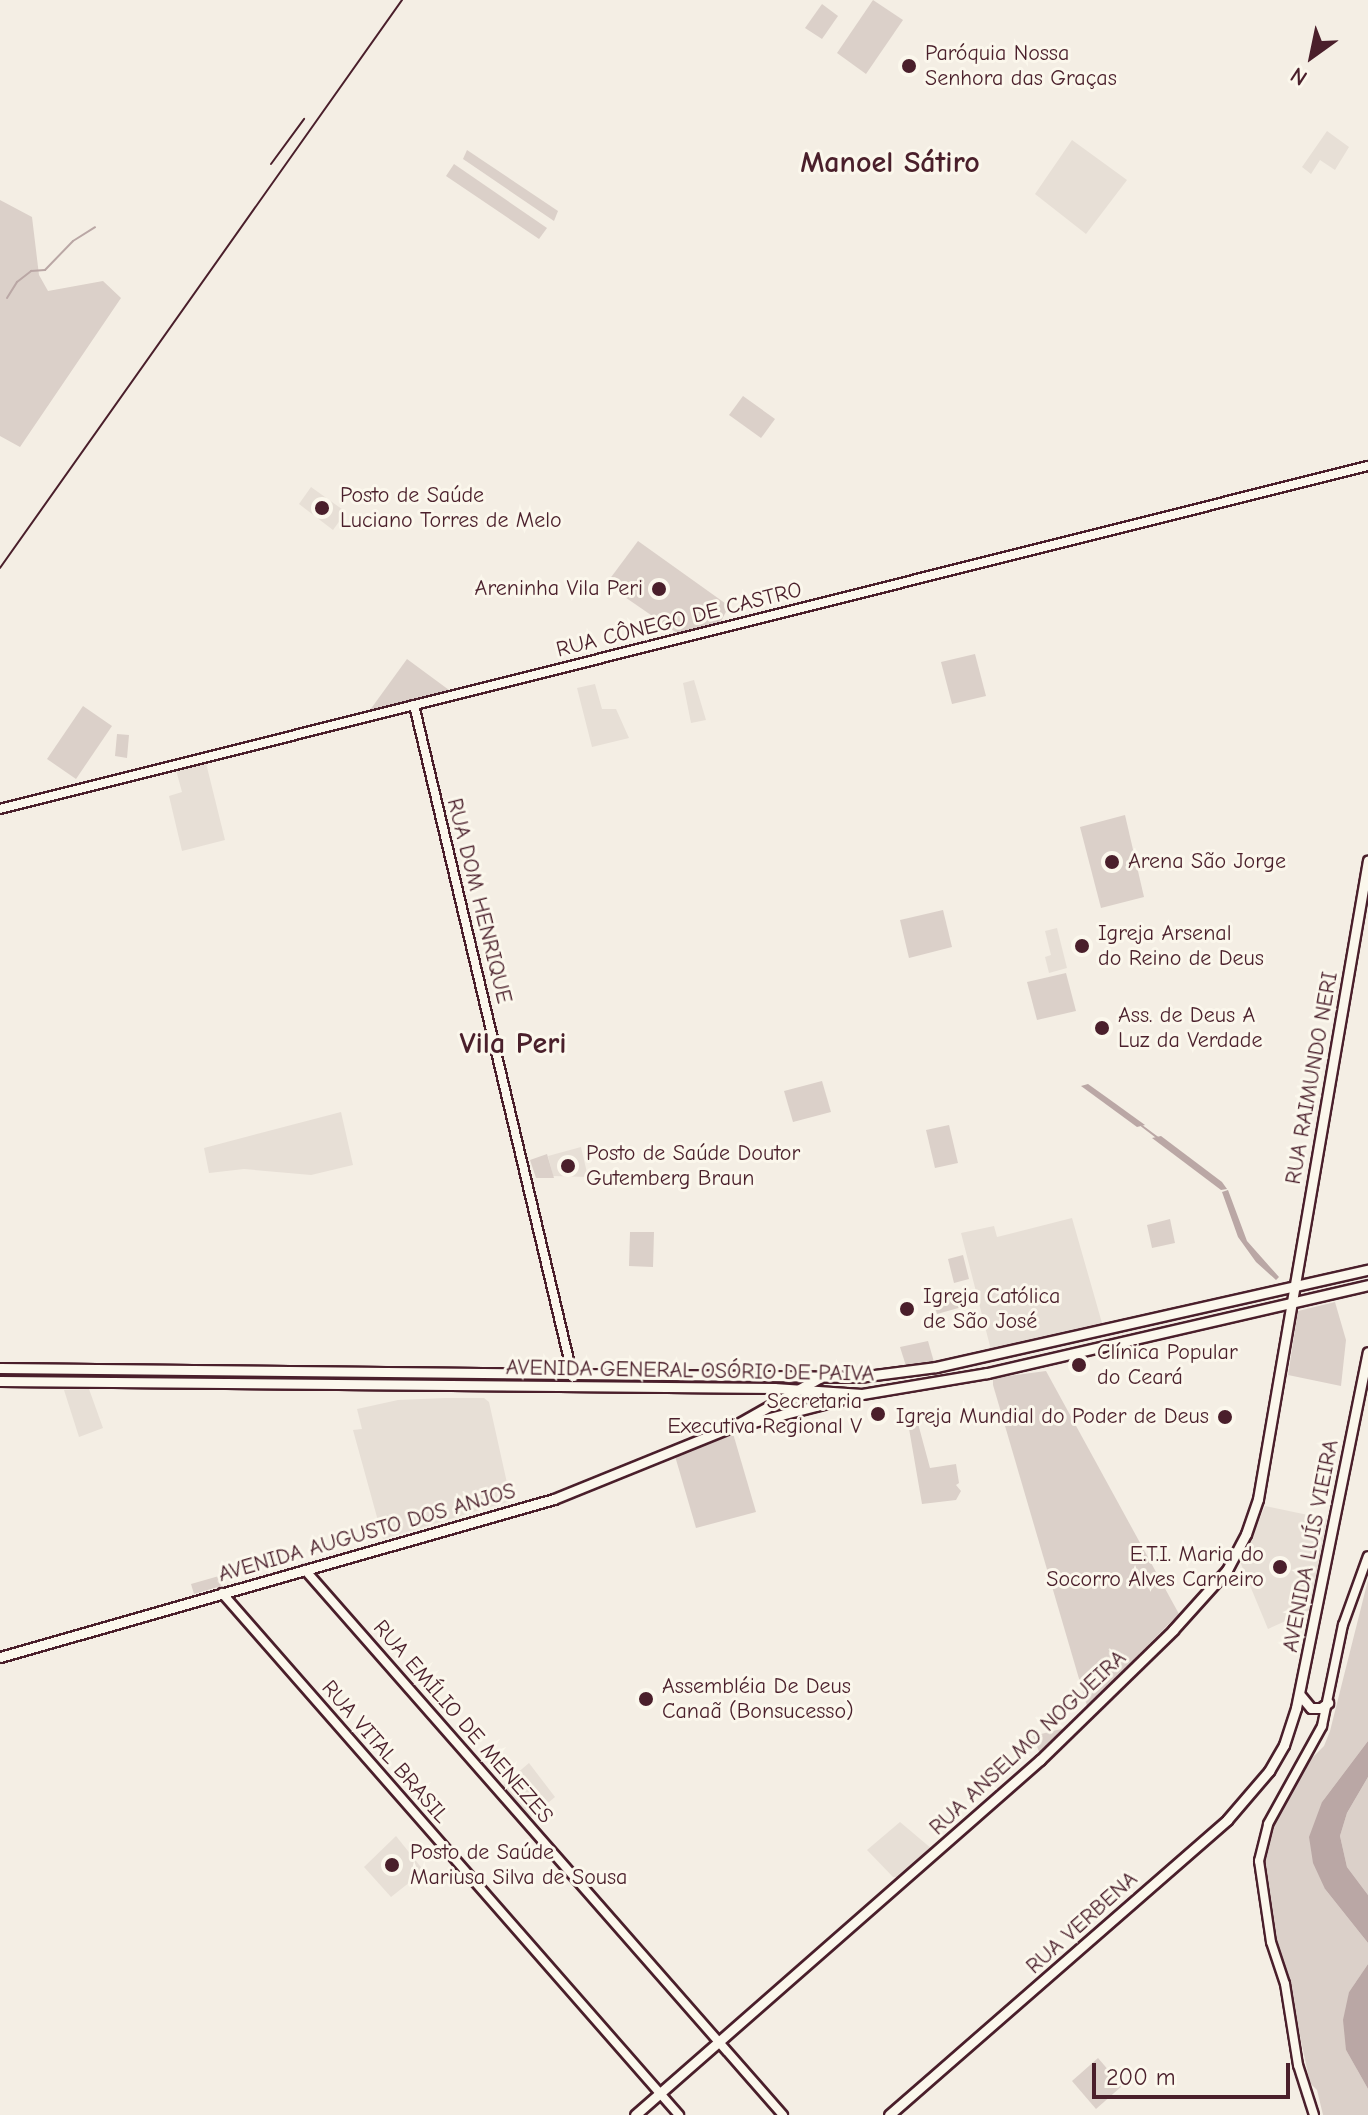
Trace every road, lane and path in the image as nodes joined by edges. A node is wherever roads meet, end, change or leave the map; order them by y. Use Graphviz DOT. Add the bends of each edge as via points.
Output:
graph roads {
  1 [pos="1368,466"];
  2 [pos="414,705"];
  3 [pos="0,809"];
  4 [pos="1368,860"];
  5 [pos="1368,1270"];
  6 [pos="1368,1285"];
  7 [pos="1294,1287"];
  8 [pos="1292,1302"];
  9 [pos="1368,1352"];
  10 [pos="0,1368"];
  11 [pos="98,1370"];
  12 [pos="573,1374"];
  13 [pos="823,1376"];
  14 [pos="0,1381"];
  15 [pos="99,1383"];
  16 [pos="570,1385"];
  17 [pos="794,1390"];
  18 [pos="862,1394"];
  19 [pos="736,1425"];
  20 [pos="1368,1556"];
  21 [pos="305,1570"];
  22 [pos="222,1593"];
  23 [pos="0,1657"];
  24 [pos="1300,1692"];
  25 [pos="1328,1703"];
  26 [pos="1284,1745"];
  27 [pos="719,2042"];
  28 [pos="660,2093"];
  29 [pos="635,2115"];
  30 [pos="679,2115"];
  31 [pos="783,2115"];
  32 [pos="889,2115"];
  33 [pos="1314,2115"];
  1 -- 2 [label="street, RUA CÔNEGO DE CASTRO"];
  2 -- 3 [label="street, RUA CÔNEGO DE CASTRO"];
  2 -- 12 [label="street, RUA DOM HENRIQUE"];
  4 -- 7 [label="main road, RUA RAIMUNDO NERI"];
  5 -- 7 [label="main road, AVENIDA GENERAL OSÓRIO DE PAIVA"];
  6 -- 8 [label="main road, AVENIDA GENERAL OSÓRIO DE PAIVA"];
  7 -- 8 [label="main road, RUA RAIMUNDO NERI"];
  7 -- 13 [label="main road, AVENIDA GENERAL OSÓRIO DE PAIVA" via="936,1367"];
  8 -- 18 [label="main road, AVENIDA GENERAL OSÓRIO DE PAIVA" via="987,1373"];
  8 -- 27 [label="main road, RUA ANSELMO NOGUEIRA" via="1258,1499 1227,1570 1040,1760"];
  9 -- 24 [label="main road, AVENIDA LUÍS VIEIRA"];
  10 -- 11 [label="main road, AVENIDA GENERAL OSÓRIO DE PAIVA"];
  11 -- 12 [label="main road, AVENIDA GENERAL OSÓRIO DE PAIVA"];
  11 -- 15 [label="main road"];
  12 -- 13 [label="main road, AVENIDA GENERAL OSÓRIO DE PAIVA"];
  12 -- 16 [label="street, RUA DOM HENRIQUE"];
  13 -- 17 [label="main road, AVENIDA AUGUSTO DOS ANJOS"];
  14 -- 15 [label="main road, AVENIDA GENERAL OSÓRIO DE PAIVA"];
  15 -- 16 [label="main road, AVENIDA GENERAL OSÓRIO DE PAIVA"];
  16 -- 17 [label="main road, AVENIDA GENERAL OSÓRIO DE PAIVA"];
  17 -- 18 [label="main road, AVENIDA GENERAL OSÓRIO DE PAIVA"];
  17 -- 19 [label="main road, AVENIDA AUGUSTO DOS ANJOS"];
  18 -- 19 [label="main road, AVENIDA AUGUSTO DOS ANJOS"];
  19 -- 21 [label="main road, AVENIDA AUGUSTO DOS ANJOS" via="554,1499"];
  20 -- 25 [label="street" via="1343,1625"];
  21 -- 22 [label="main road, AVENIDA AUGUSTO DOS ANJOS"];
  21 -- 27 [label="street, RUA EMÍLIO DE MENEZES"];
  22 -- 23 [label="main road, AVENIDA AUGUSTO DOS ANJOS"];
  22 -- 28 [label="street, RUA VITAL BRASIL"];
  24 -- 25 [label="main road" via="1311,1708"];
  24 -- 26 [label="main road, AVENIDA LUÍS VIEIRA"];
  25 -- 33 [label="street" via="1318,1737 1268,1824 1259,1861 1271,1942"];
  26 -- 32 [label="main road, RUA VERBENA" via="1258,1787 1227,1820"];
  27 -- 28 [label="main road, RUA ANSELMO NOGUEIRA"];
  27 -- 31 [label="street, RUA EMÍLIO DE MENEZES"];
  28 -- 29 [label="main road, RUA ANSELMO NOGUEIRA"];
  28 -- 30 [label="street, RUA VITAL BRASIL"];
}
